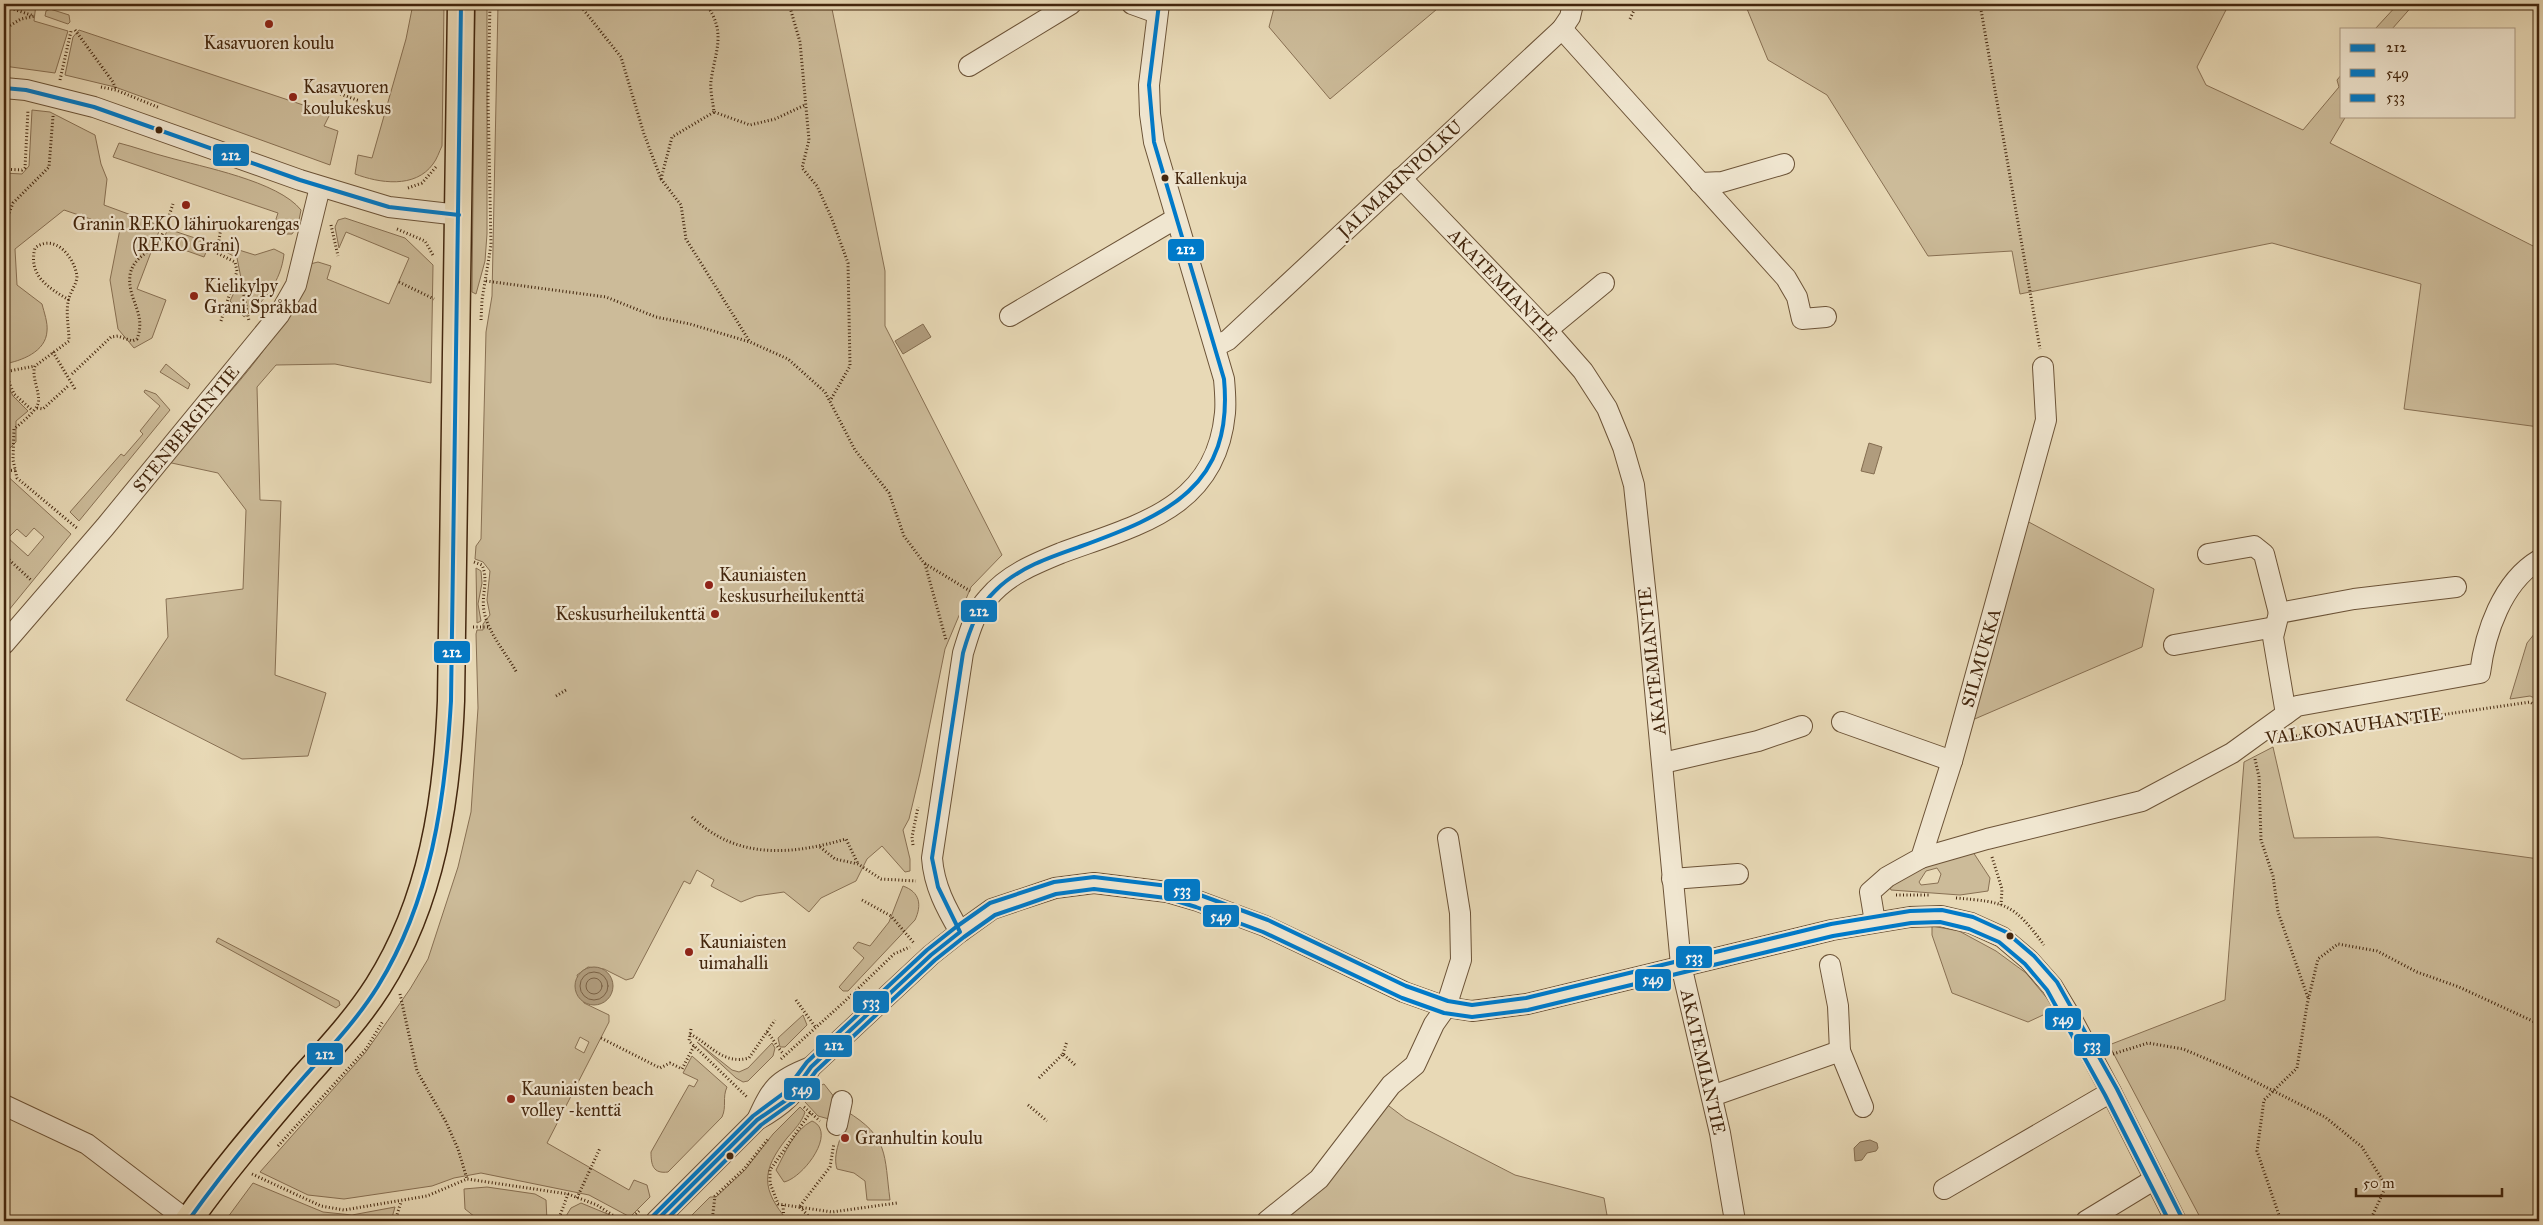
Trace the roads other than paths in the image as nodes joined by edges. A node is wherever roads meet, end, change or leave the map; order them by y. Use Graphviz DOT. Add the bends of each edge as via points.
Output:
graph roads {
  1 [pos="461,4"];
  2 [pos="1071,4"];
  3 [pos="1132,4"];
  4 [pos="1573,4"];
  5 [pos="1158,9"];
  6 [pos="1562,29"];
  7 [pos="969,66"];
  8 [pos="4,88"];
  9 [pos="1784,164"];
  10 [pos="1401,178"];
  11 [pos="1700,183"];
  12 [pos="320,187"];
  13 [pos="459,215"];
  14 [pos="1175,219"];
  15 [pos="1604,283"];
  16 [pos="1010,316"];
  17 [pos="1826,316"];
  18 [pos="1547,330"];
  19 [pos="1216,346"];
  20 [pos="2043,367"];
  21 [pos="2208,554"];
  22 [pos="2539,560"];
  23 [pos="2456,587"];
  24 [pos="2277,620"];
  25 [pos="4,644"];
  26 [pos="2174,645"];
  27 [pos="2286,714"];
  28 [pos="1842,722"];
  29 [pos="1802,726"];
  30 [pos="1952,761"];
  31 [pos="1662,764"];
  32 [pos="1448,838"];
  33 [pos="1921,858"];
  34 [pos="1738,874"];
  35 [pos="1672,879"];
  36 [pos="1874,922"];
  37 [pos="960,932"];
  38 [pos="1681,965"];
  39 [pos="1830,965"];
  40 [pos="1446,1007"];
  41 [pos="1840,1051"];
  42 [pos="2111,1092"];
  43 [pos="1712,1096"];
  44 [pos="842,1101"];
  45 [pos="4,1105"];
  46 [pos="1863,1107"];
  47 [pos="837,1125"];
  48 [pos="2155,1179"];
  49 [pos="1944,1189"];
  50 [pos="649,1215"];
  51 [pos="188,1221"];
  52 [pos="1267,1221"];
  53 [pos="1735,1221"];
  54 [pos="2086,1221"];
  55 [pos="2176,1221"];
  1 -- 13 [label="main road"];
  2 -- 7 [label="street"];
  3 -- 5 [label="street"];
  4 -- 6 [label="street, JALMARINPOLKU"];
  5 -- 14 [label="street" via="1149,85 1150,114 1156,150"];
  6 -- 10 [label="street, JALMARINPOLKU"];
  6 -- 11 [label="street"];
  8 -- 12 [label="street" via="26,90 94,107"];
  9 -- 11 [label="street" via="1722,182"];
  10 -- 18 [label="street, AKATEMIANTIE"];
  10 -- 19 [label="street, JALMARINPOLKU" via="1228,340"];
  11 -- 17 [label="street" via="1786,278 1797,297 1802,319"];
  12 -- 13 [label="street" via="389,207"];
  12 -- 25 [label="street, STENBERGINTIE" via="296,285 279,315"];
  13 -- 51 [label="main road" via="449,763 427,874 399,948 378,986 350,1025 223,1172"];
  14 -- 16 [label="street"];
  14 -- 19 [label="street"];
  15 -- 18 [label="street"];
  18 -- 31 [label="street, AKATEMIANTIE" via="1583,372 1607,408 1634,485"];
  19 -- 37 [label="street" via="1224,379 1225,413 1220,445 1203,477 1184,499 1159,516 1009,577 987,599 972,625 963,653 932,858 937,888"];
  20 -- 30 [label="street, SILMUKKA" via="2046,420"];
  21 -- 24 [label="street" via="2254,546 2264,554"];
  22 -- 27 [label="street, VALKONAUHANTIE" via="2513,583 2493,622 2480,673 2297,706"];
  23 -- 24 [label="street" via="2354,599"];
  24 -- 26 [label="street"];
  24 -- 27 [label="street" via="2273,636"];
  27 -- 33 [label="street, VALKONAUHANTIE" via="2232,753 2142,801"];
  28 -- 30 [label="street"];
  29 -- 31 [label="street" via="1758,741"];
  30 -- 33 [label="street, SILMUKKA"];
  31 -- 35 [label="street, AKATEMIANTIE"];
  32 -- 40 [label="street" via="1460,913 1461,960"];
  33 -- 36 [label="street" via="1887,877 1870,892"];
  34 -- 35 [label="street"];
  35 -- 38 [label="street, AKATEMIANTIE"];
  36 -- 38 [label="street"];
  36 -- 42 [label="street" via="1941,916 1971,923 2002,936 2052,986"];
  37 -- 40 [label="street" via="1026,908 1119,887 1167,892 1265,926 1404,992"];
  37 -- 50 [label="street" via="811,1067 798,1089 778,1108 757,1120"];
  38 -- 40 [label="street" via="1527,1004 1472,1011"];
  38 -- 43 [label="street, AKATEMIANTIE"];
  39 -- 41 [label="street" via="1838,1006"];
  40 -- 52 [label="street" via="1434,1024 1415,1065 1391,1085 1319,1178"];
  41 -- 43 [label="street"];
  41 -- 46 [label="street"];
  42 -- 48 [label="street"];
  42 -- 49 [label="street"];
  43 -- 53 [label="street, AKATEMIANTIE"];
  44 -- 47 [label="street"];
  45 -- 51 [label="street" via="87,1144"];
  48 -- 54 [label="street"];
  48 -- 55 [label="street"];
}
